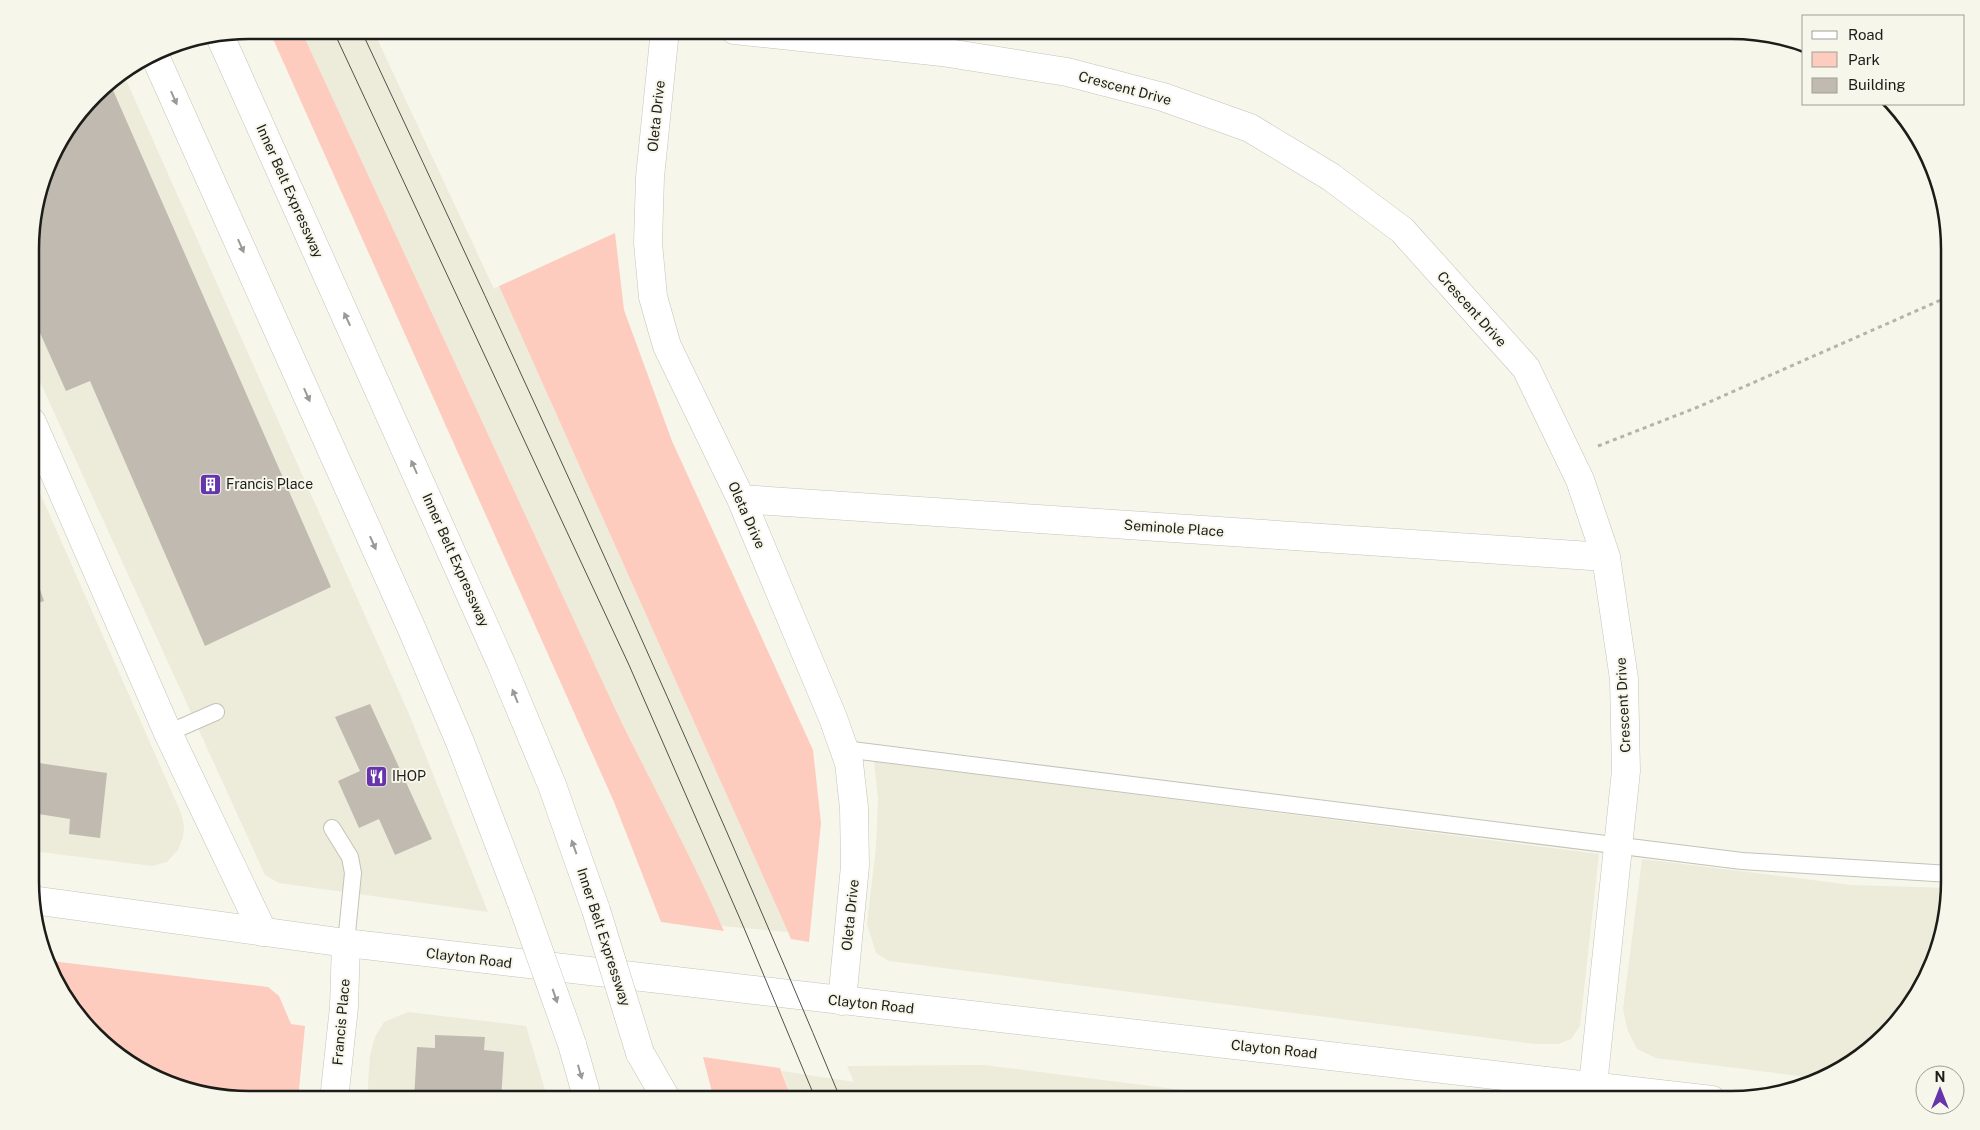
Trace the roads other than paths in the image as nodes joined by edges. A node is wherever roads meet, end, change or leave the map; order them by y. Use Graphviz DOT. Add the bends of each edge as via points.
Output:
graph roads {
  1 [pos="664,39"];
  2 [pos="819,39"];
  3 [pos="222,41"];
  4 [pos="157,60"];
  5 [pos="39,438"];
  6 [pos="741,499"];
  7 [pos="1606,557"];
  8 [pos="216,712"];
  9 [pos="168,733"];
  10 [pos="844,749"];
  11 [pos="332,828"];
  12 [pos="1618,847"];
  13 [pos="1941,873"];
  14 [pos="40,901"];
  15 [pos="264,932"];
  16 [pos="346,943"];
  17 [pos="842,1000"];
  18 [pos="640,1053"];
  19 [pos="335,1091"];
  20 [pos="585,1091"];
  21 [pos="650,1091"];
  22 [pos="662,1091"];
  23 [pos="1583,1091"];
  24 [pos="1591,1091"];
  1 -- 6 [label="main road, Oleta Drive" via="650,177 648,242 653,297 667,346"];
  2 -- 7 [label="main road, Crescent Drive" via="942,52 1066,72 1163,97 1250,128 1331,177 1402,230 1526,368 1580,480"];
  18 -- 3 [label="main road, Inner Belt Expressway, one-way, bridge" via="596,910 552,785 501,663"];
  4 -- 20 [label="main road, one-way, bridge" via="460,742 521,901"];
  5 -- 9 [label="main road"];
  6 -- 7 [label="main road, Seminole Place"];
  6 -- 10 [label="main road, Oleta Drive"];
  7 -- 12 [label="main road, Crescent Drive" via="1624,679 1626,771"];
  8 -- 9 [label="lane"];
  9 -- 15 [label="main road"];
  10 -- 12 [label="lane" via="1285,802"];
  10 -- 17 [label="main road, Oleta Drive" via="849,763 854,808 855,866"];
  11 -- 16 [label="lane" via="350,856 353,873"];
  12 -- 13 [label="lane" via="1742,861"];
  12 -- 24 [label="main road, Crescent Drive"];
  14 -- 15 [label="main road, Clayton Road"];
  15 -- 16 [label="main road, Clayton Road"];
  16 -- 17 [label="main road, Clayton Road"];
  16 -- 19 [label="main road, Francis Place" via="344,1007"];
  17 -- 23 [label="main road, Clayton Road"];
  18 -- 21 [label="main road, Inner Belt Expressway"];
  18 -- 22 [label="main road"];
}
